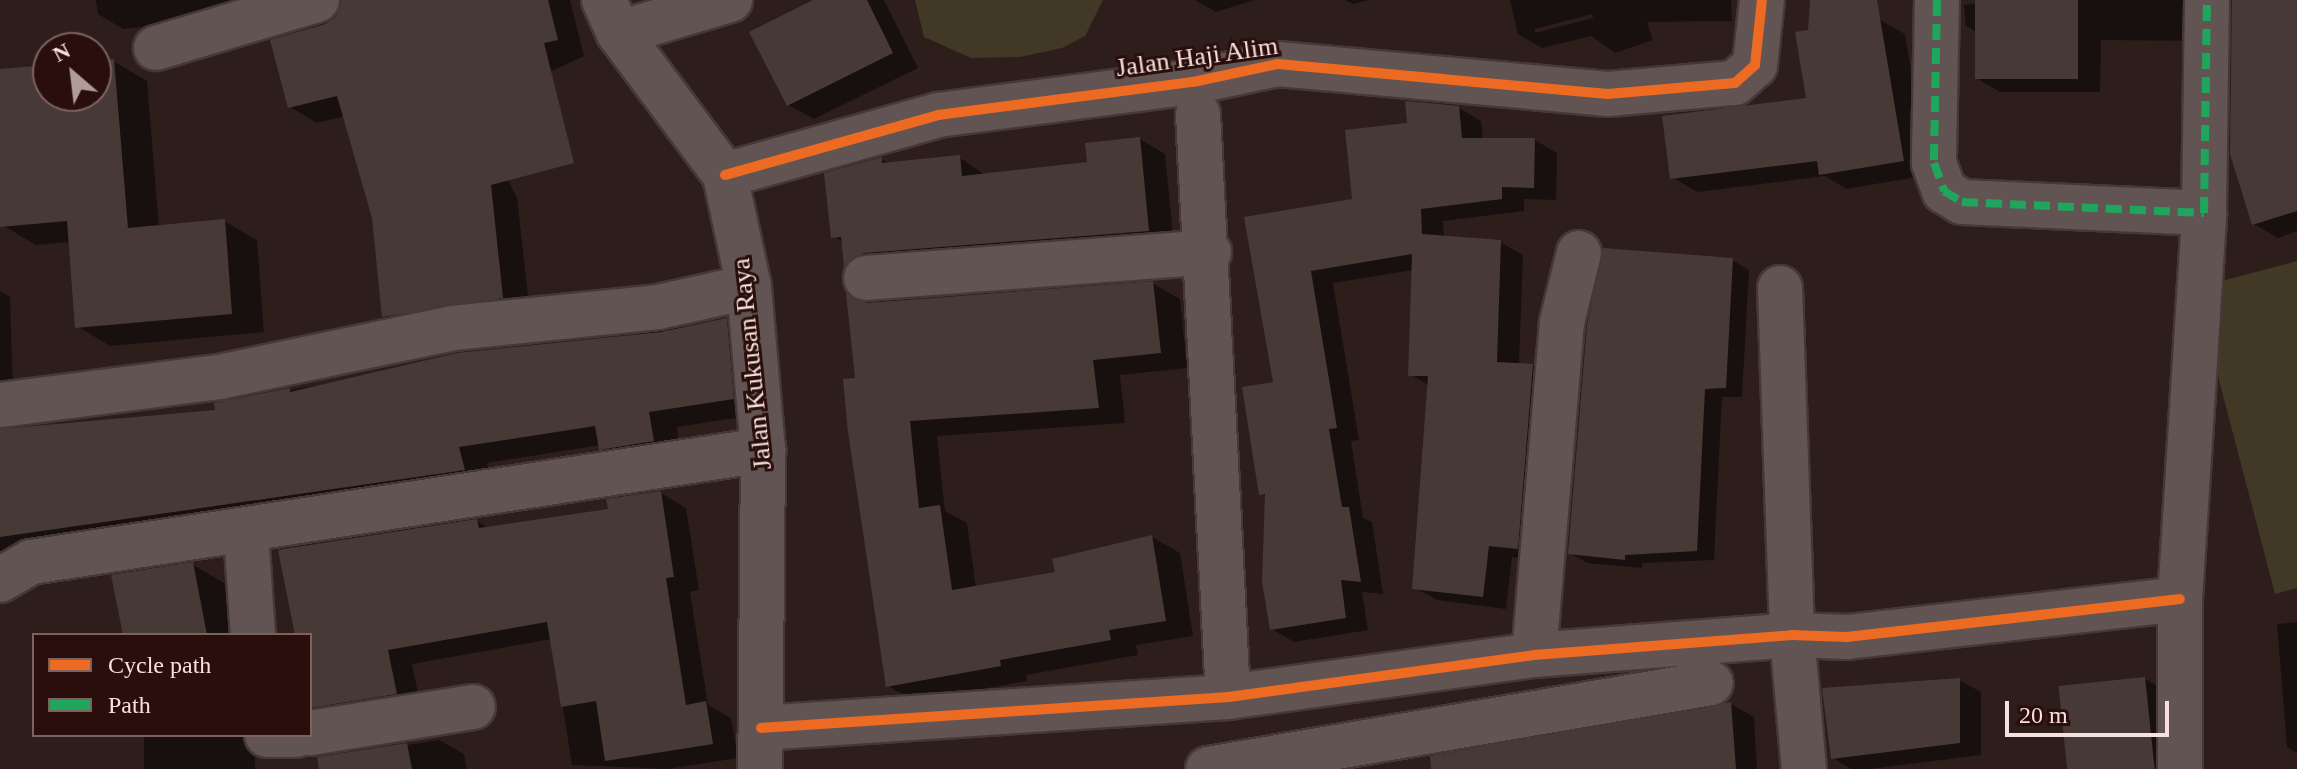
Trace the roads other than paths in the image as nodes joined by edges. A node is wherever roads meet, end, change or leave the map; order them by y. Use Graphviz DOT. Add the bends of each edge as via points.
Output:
graph roads {
  1 [pos="317,0"];
  2 [pos="730,0"];
  3 [pos="1762,0"];
  4 [pos="1937,0"];
  5 [pos="2207,0"];
  6 [pos="611,17"];
  7 [pos="156,48"];
  8 [pos="1198,114"];
  9 [pos="725,175"];
  10 [pos="2204,213"];
  11 [pos="1209,252"];
  12 [pos="1579,253"];
  13 [pos="866,278"];
  14 [pos="749,287"];
  15 [pos="1780,288"];
  16 [pos="0,405"];
  17 [pos="763,450"];
  18 [pos="246,533"];
  19 [pos="0,580"];
  20 [pos="2180,599"];
  21 [pos="253,633"];
  22 [pos="1792,635"];
  23 [pos="1534,655"];
  24 [pos="1711,683"];
  25 [pos="1228,697"];
  26 [pos="473,707"];
  27 [pos="312,733"];
  28 [pos="761,748"];
  29 [pos="1208,769"];
  30 [pos="1804,769"];
  31 [pos="2180,769"];
  1 -- 7 [label="street"];
  2 -- 6 [label="street"];
  3 -- 9 [label="street, Jalan Haji Alim" via="1755,65 1735,83 1608,94 1278,64 1193,82 938,115"];
  4 -- 10 [label="street" via="1934,163 1944,191 1962,202"];
  5 -- 10 [label="street"];
  6 -- 9 [label="street, Jalan Kukusan Raya"];
  8 -- 11 [label="street"];
  9 -- 14 [label="street, Jalan Kukusan Raya"];
  10 -- 20 [label="street"];
  11 -- 13 [label="street"];
  11 -- 25 [label="street"];
  12 -- 23 [label="street" via="1562,322"];
  14 -- 16 [label="street" via="658,307 453,328 219,377"];
  14 -- 17 [label="street, Jalan Kukusan Raya"];
  15 -- 22 [label="street"];
  17 -- 18 [label="street"];
  17 -- 28 [label="street, Jalan Kukusan Raya"];
  18 -- 19 [label="street" via="31,562"];
  18 -- 21 [label="street"];
  20 -- 22 [label="street" via="1847,637"];
  20 -- 31 [label="street"];
  22 -- 23 [label="street"];
  22 -- 30 [label="street"];
  23 -- 25 [label="street"];
  24 -- 29 [label="street"];
  25 -- 28 [label="street"];
  26 -- 27 [label="street"];
}
